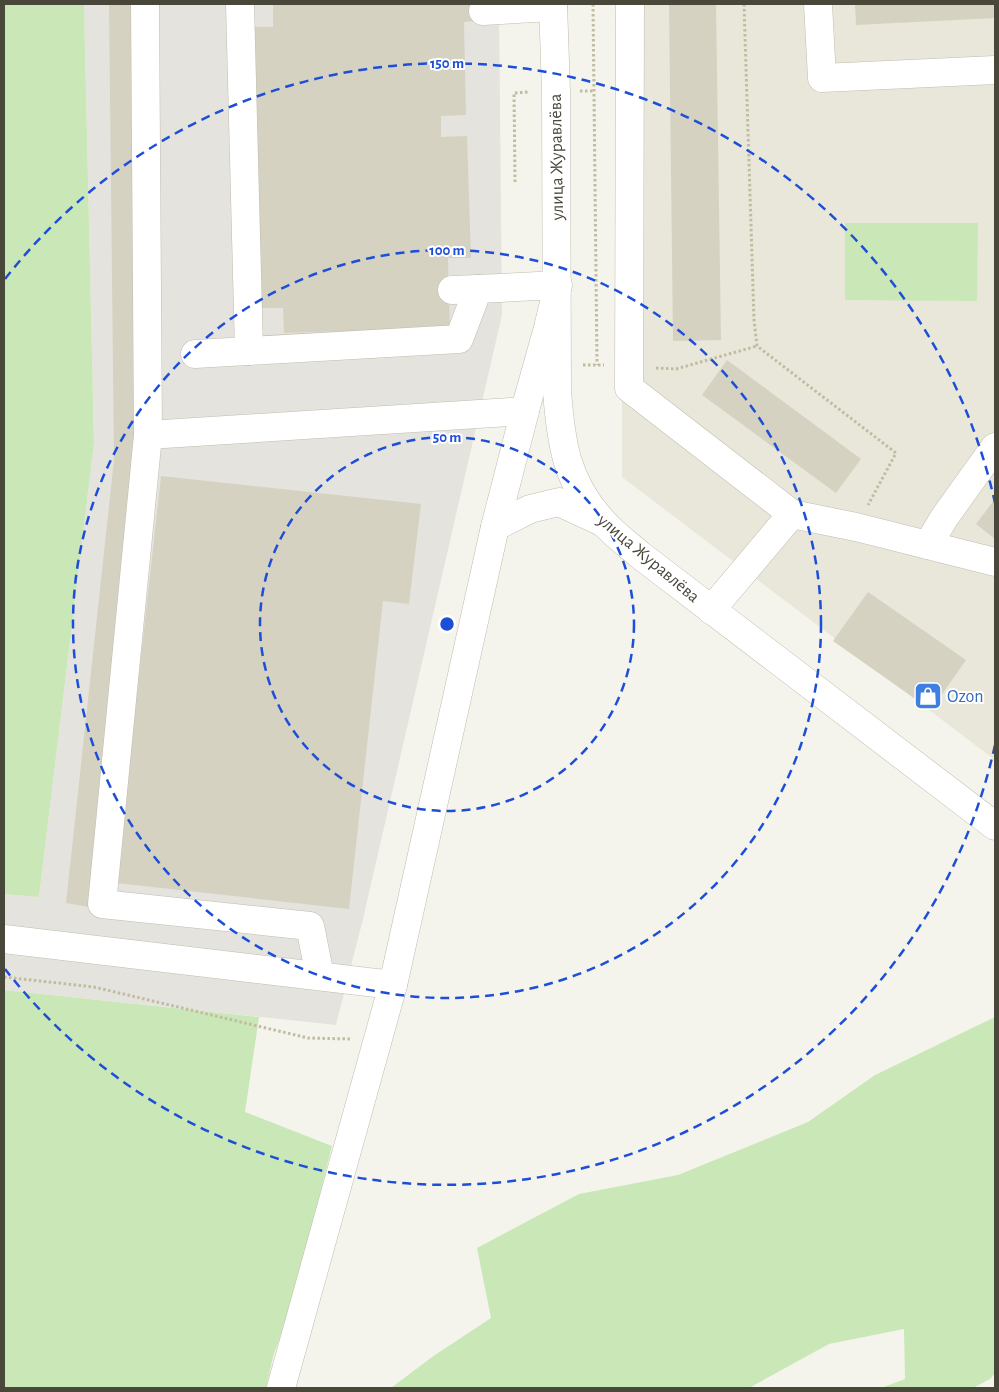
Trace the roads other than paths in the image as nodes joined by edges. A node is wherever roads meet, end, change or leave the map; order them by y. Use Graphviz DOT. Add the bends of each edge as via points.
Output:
graph roads {
  1 [pos="145,4"];
  2 [pos="240,4"];
  3 [pos="630,4"];
  4 [pos="818,4"];
  5 [pos="553,5"];
  6 [pos="483,11"];
  7 [pos="995,70"];
  8 [pos="558,285"];
  9 [pos="249,351"];
  10 [pos="195,354"];
  11 [pos="525,411"];
  12 [pos="148,434"];
  13 [pos="995,447"];
  14 [pos="792,514"];
  15 [pos="603,523"];
  16 [pos="495,527"];
  17 [pos="928,545"];
  18 [pos="995,562"];
  19 [pos="711,610"];
  20 [pos="995,826"];
  21 [pos="4,939"];
  22 [pos="320,976"];
  23 [pos="393,985"];
  24 [pos="280,1388"];
  1 -- 12 [label="street"];
  2 -- 9 [label="street"];
  3 -- 14 [label="street" via="629,388"];
  4 -- 7 [label="street" via="822,78"];
  5 -- 6 [label="street"];
  5 -- 8 [label="street, улица Журавлёва"];
  8 -- 9 [label="street" via="465,289 459,339"];
  8 -- 11 [label="street"];
  8 -- 15 [label="street, улица Журавлёва" via="557,392 565,456 580,493"];
  9 -- 10 [label="street"];
  11 -- 12 [label="street"];
  11 -- 16 [label="street"];
  12 -- 22 [label="street" via="102,904 310,926"];
  13 -- 17 [label="street"];
  14 -- 17 [label="street"];
  14 -- 19 [label="street"];
  15 -- 16 [label="street" via="559,502 530,509"];
  15 -- 19 [label="street, улица Журавлёва"];
  16 -- 23 [label="street"];
  17 -- 18 [label="street"];
  19 -- 20 [label="street, улица Журавлёва"];
  21 -- 22 [label="street"];
  22 -- 23 [label="street"];
  23 -- 24 [label="street"];
}
